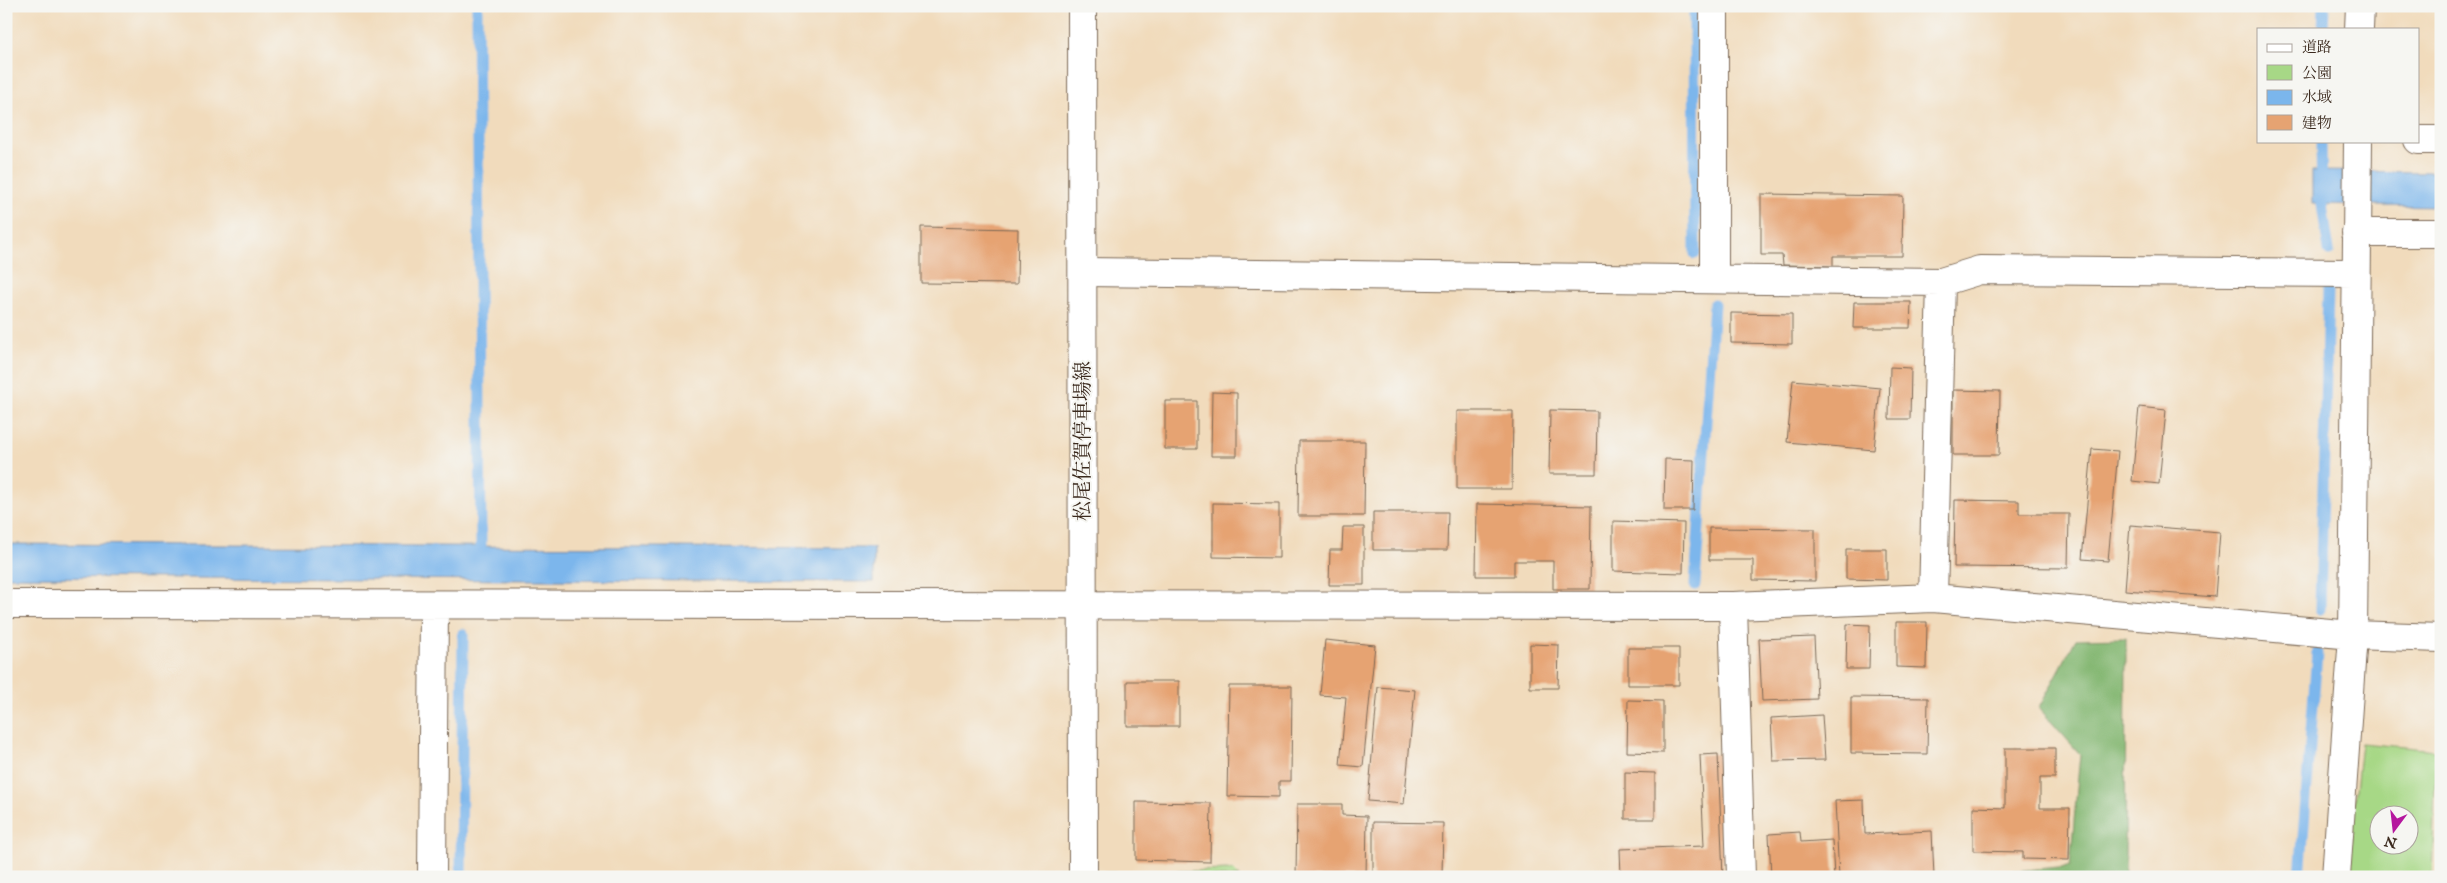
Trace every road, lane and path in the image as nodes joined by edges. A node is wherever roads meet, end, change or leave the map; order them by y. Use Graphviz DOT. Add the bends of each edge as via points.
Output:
graph roads {
  1 [pos="1082,6"];
  2 [pos="1714,6"];
  3 [pos="2360,6"];
  4 [pos="2359,28"];
  5 [pos="2420,140"];
  6 [pos="2441,140"];
  7 [pos="2357,150"];
  8 [pos="2356,225"];
  9 [pos="2441,233"];
  10 [pos="1084,272"];
  11 [pos="2355,274"];
  12 [pos="1714,279"];
  13 [pos="1941,282"];
  14 [pos="1933,598"];
  15 [pos="6,604"];
  16 [pos="434,605"];
  17 [pos="1733,606"];
  18 [pos="1082,607"];
  19 [pos="2353,635"];
  20 [pos="2441,638"];
  21 [pos="432,877"];
  22 [pos="1082,877"];
  23 [pos="1741,877"];
  24 [pos="2336,877"];
  1 -- 10 [label="street, 松尾佐賀停車場線"];
  2 -- 12 [label="street"];
  3 -- 4 [label="street"];
  5 -- 6 [label="street"];
  7 -- 8 [label="street"];
  8 -- 9 [label="street"];
  8 -- 11 [label="street"];
  10 -- 12 [label="street"];
  10 -- 18 [label="street, 松尾佐賀停車場線"];
  11 -- 13 [label="street" via="1980,270"];
  11 -- 19 [label="street"];
  12 -- 13 [label="street"];
  13 -- 14 [label="street"];
  14 -- 17 [label="street"];
  14 -- 19 [label="street"];
  15 -- 16 [label="street"];
  16 -- 18 [label="street"];
  16 -- 21 [label="street"];
  17 -- 18 [label="street"];
  17 -- 23 [label="street"];
  18 -- 22 [label="street, 松尾佐賀停車場線"];
  19 -- 20 [label="street"];
  19 -- 24 [label="street"];
}
